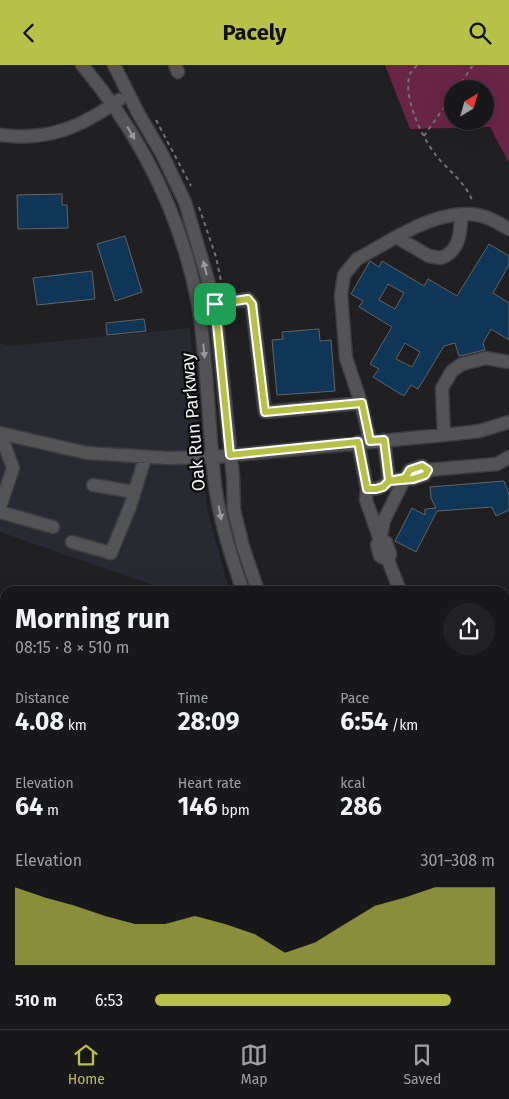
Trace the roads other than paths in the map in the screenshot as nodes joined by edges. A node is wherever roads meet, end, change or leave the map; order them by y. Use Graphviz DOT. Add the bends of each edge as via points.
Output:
graph roads {
  1 [pos="82,65"];
  2 [pos="114,65"];
  3 [pos="128,94"];
  4 [pos="114,104"];
  5 [pos="0,135"];
  6 [pos="461,214"];
  7 [pos="509,229"];
  8 [pos="398,237"];
  9 [pos="215,304"];
  10 [pos="509,362"];
  11 [pos="362,403"];
  12 [pos="509,422"];
  13 [pos="0,433"];
  14 [pos="444,435"];
  15 [pos="384,440"];
  16 [pos="364,441"];
  17 [pos="230,455"];
  18 [pos="145,457"];
  19 [pos="213,457"];
  20 [pos="509,457"];
  21 [pos="405,478"];
  22 [pos="389,481"];
  23 [pos="93,485"];
  24 [pos="367,489"];
  25 [pos="134,492"];
  26 [pos="0,507"];
  27 [pos="0,512"];
  28 [pos="52,527"];
  29 [pos="380,540"];
  30 [pos="72,542"];
  31 [pos="241,586"];
  32 [pos="256,586"];
  33 [pos="398,586"];
  1 -- 4 [label="street, Oak Run Parkway"];
  2 -- 3 [label="street, Oak Run Parkway"];
  3 -- 4 [label="street"];
  9 -- 3 [label="street, Oak Run Parkway, one-way" via="186,202"];
  4 -- 5 [label="street" via="91,119 59,132 28,137"];
  4 -- 19 [label="street, Oak Run Parkway, one-way" via="162,187 186,250 201,325"];
  6 -- 7 [label="street" via="491,219"];
  6 -- 8 [label="street" via="441,216"];
  6 -- 8 [label="street" via="458,241 452,252 441,258 429,256"];
  8 -- 11 [label="street" via="357,259 347,268 342,281 346,358"];
  9 -- 11 [label="street" via="248,299 252,304 265,412"];
  9 -- 17 [label="street, Oak Run Parkway"];
  10 -- 14 [label="street" via="486,358 462,364 452,371 442,388"];
  11 -- 16 [label="street"];
  12 -- 14 [label="street" via="480,431"];
  13 -- 18 [label="street" via="87,453"];
  13 -- 26 [label="street" via="13,468"];
  14 -- 15 [label="street"];
  15 -- 16 [label="street"];
  15 -- 22 [label="street"];
  16 -- 17 [label="street"];
  16 -- 24 [label="street"];
  17 -- 19 [label="street"];
  17 -- 32 [label="street, Oak Run Parkway" via="234,510"];
  18 -- 19 [label="street"];
  18 -- 25 [label="street"];
  19 -- 31 [label="street, Oak Run Parkway, one-way" via="220,516"];
  20 -- 21 [label="street" via="498,463 428,470 425,475"];
  21 -- 22 [label="street"];
  21 -- 29 [label="street" via="384,520"];
  22 -- 24 [label="street" via="383,487"];
  23 -- 25 [label="street"];
  24 -- 29 [label="street" via="366,500"];
  25 -- 30 [label="street" via="111,553"];
  27 -- 28 [label="street"];
  29 -- 33 [label="street" via="386,542 390,553 388,560"];
}
